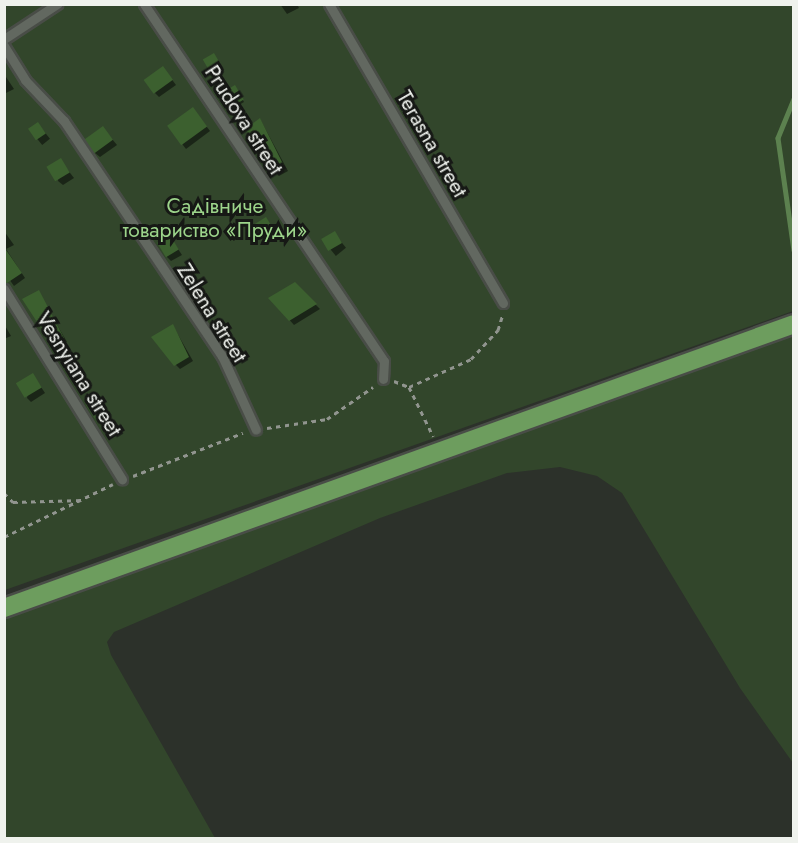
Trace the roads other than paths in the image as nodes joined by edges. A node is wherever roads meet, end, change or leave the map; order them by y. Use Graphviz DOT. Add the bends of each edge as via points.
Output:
graph roads {
  1 [pos="57,4"];
  2 [pos="144,4"];
  3 [pos="329,4"];
  4 [pos="4,39"];
  5 [pos="4,46"];
  6 [pos="4,289"];
  7 [pos="503,303"];
  8 [pos="794,324"];
  9 [pos="382,379"];
  10 [pos="256,430"];
  11 [pos="122,478"];
  12 [pos="4,608"];
  1 -- 4 [label="lane"];
  2 -- 9 [label="lane, Prudova street" via="384,361"];
  3 -- 7 [label="lane, Terasna street"];
  5 -- 10 [label="lane, Zelena street" via="25,80 64,121 222,356"];
  6 -- 11 [label="lane, Vesnyiana street"];
  8 -- 12 [label="highway"];
}
